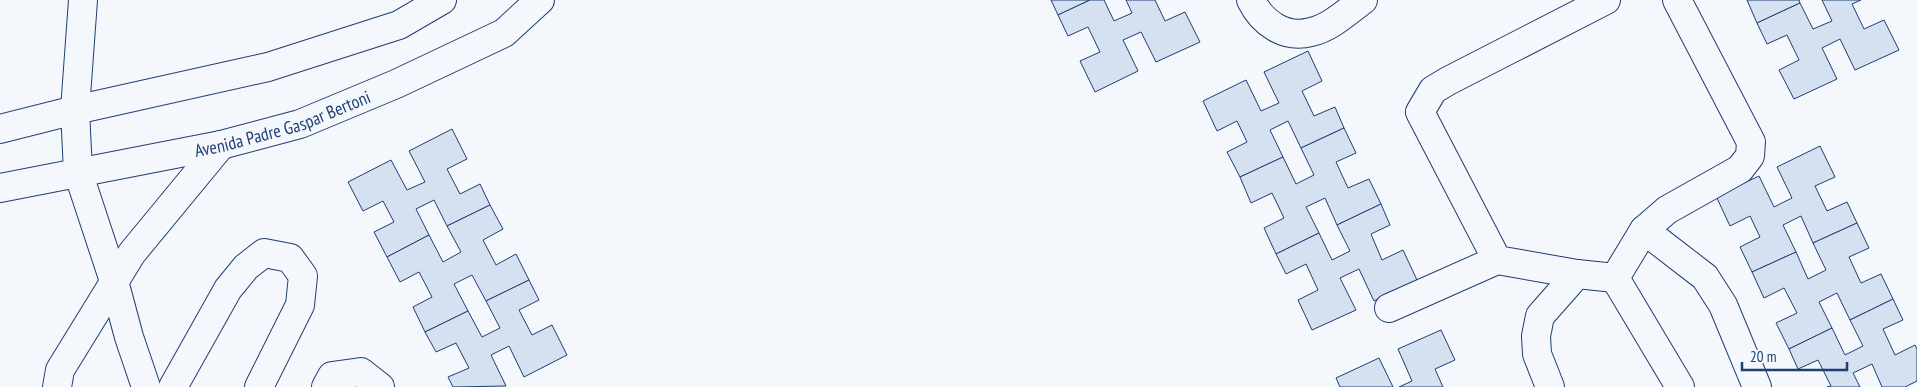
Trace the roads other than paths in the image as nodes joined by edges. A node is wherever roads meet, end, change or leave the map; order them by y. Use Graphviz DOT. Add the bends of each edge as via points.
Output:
graph roads {
  1 [pos="83,0"];
  2 [pos="442,0"];
  3 [pos="540,0"];
  4 [pos="1251,0"];
  5 [pos="1363,0"];
  6 [pos="1606,0"];
  7 [pos="1677,0"];
  8 [pos="1330,10"];
  9 [pos="75,110"];
  10 [pos="0,129"];
  11 [pos="221,145"];
  12 [pos="78,172"];
  13 [pos="0,188"];
  14 [pos="1644,230"];
  15 [pos="1497,260"];
  16 [pos="1577,274"];
  17 [pos="1614,278"];
  18 [pos="114,281"];
  19 [pos="1389,308"];
  20 [pos="57,387"];
  21 [pos="146,387"];
  22 [pos="172,387"];
  23 [pos="259,387"];
  24 [pos="326,387"];
  25 [pos="380,387"];
  26 [pos="1550,387"];
  27 [pos="1680,387"];
  28 [pos="1757,387"];
  1 -- 9 [label="street"];
  2 -- 9 [label="street" via="399,25 268,67"];
  3 -- 11 [label="street, Avenida Padre Gaspar Bertoni" via="504,33 396,84 300,124"];
  4 -- 8 [label="street" via="1271,25 1289,34 1311,32"];
  5 -- 8 [label="street"];
  6 -- 15 [label="street" via="1433,90 1420,112"];
  7 -- 14 [label="street" via="1750,142 1750,156 1740,170 1667,210"];
  9 -- 10 [label="street"];
  9 -- 12 [label="street"];
  11 -- 12 [label="street, Avenida Padre Gaspar Bertoni"];
  11 -- 18 [label="street" via="132,253"];
  12 -- 13 [label="street, Avenida Padre Gaspar Bertoni"];
  12 -- 18 [label="street"];
  14 -- 17 [label="street"];
  14 -- 28 [label="street" via="1705,277 1723,305"];
  15 -- 16 [label="street"];
  15 -- 19 [label="street"];
  16 -- 17 [label="street"];
  16 -- 26 [label="street" via="1540,316 1536,354"];
  17 -- 27 [label="street"];
  18 -- 20 [label="street" via="60,370"];
  18 -- 21 [label="street"];
  22 -- 23 [label="street" via="228,289 246,267 264,253 290,258 303,276 300,305"];
  24 -- 25 [label="street" via="332,376 361,372"];
}
